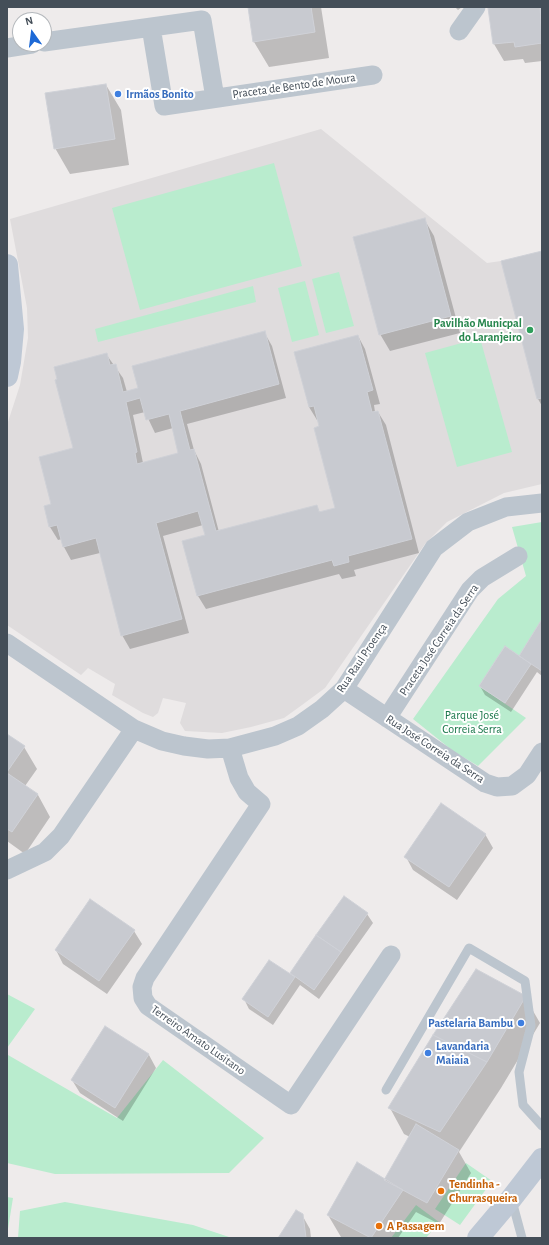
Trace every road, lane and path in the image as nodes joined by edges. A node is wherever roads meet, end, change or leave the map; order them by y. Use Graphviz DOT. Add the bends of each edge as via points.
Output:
graph roads {
  1 [pos="476,7"];
  2 [pos="151,27"];
  3 [pos="459,31"];
  4 [pos="52,41"];
  5 [pos="373,75"];
  6 [pos="215,98"];
  7 [pos="7,265"];
  8 [pos="7,376"];
  9 [pos="542,503"];
  10 [pos="518,556"];
  11 [pos="7,643"];
  12 [pos="344,688"];
  13 [pos="387,718"];
  14 [pos="134,730"];
  15 [pos="230,748"];
  16 [pos="542,752"];
  17 [pos="7,870"];
  18 [pos="391,955"];
  19 [pos="386,1090"];
  20 [pos="542,1126"];
  21 [pos="542,1158"];
  22 [pos="511,1199"];
  23 [pos="478,1238"];
  24 [pos="522,1238"];
  1 -- 3 [label="street"];
  2 -- 4 [label="street"];
  2 -- 6 [label="street" via="202,20"];
  2 -- 6 [label="street, Praceta de Bento de Moura" via="164,106"];
  5 -- 6 [label="street, Praceta de Bento de Moura"];
  7 -- 8 [label="main road" via="13,329"];
  9 -- 12 [label="street, Rua Raul Proença" via="506,507 468,522 434,548"];
  10 -- 13 [label="street, Praceta José Correia da Serra" via="494,569 470,590"];
  11 -- 14 [label="street, Rua Raul Proença"];
  12 -- 13 [label="street, Rua José Correia da Serra"];
  12 -- 15 [label="street, Rua Raul Proença" via="322,709 298,726 275,736"];
  13 -- 16 [label="street, Rua José Correia da Serra" via="485,783 497,787 512,786 527,775"];
  14 -- 15 [label="street, Rua Raul Proença" via="184,746"];
  14 -- 17 [label="street" via="61,836 45,852"];
  15 -- 18 [label="street, Terreiro Amato Lusitano" via="239,778 247,792 261,804 145,978 142,987 143,998 148,1006 291,1105"];
  19 -- 20 [label="lane" via="469,948 525,981 531,1026 519,1072 522,1098 523,1105"];
  21 -- 22 [label="main road"];
  22 -- 23 [label="main road"];
  22 -- 24 [label="lane"];
}
